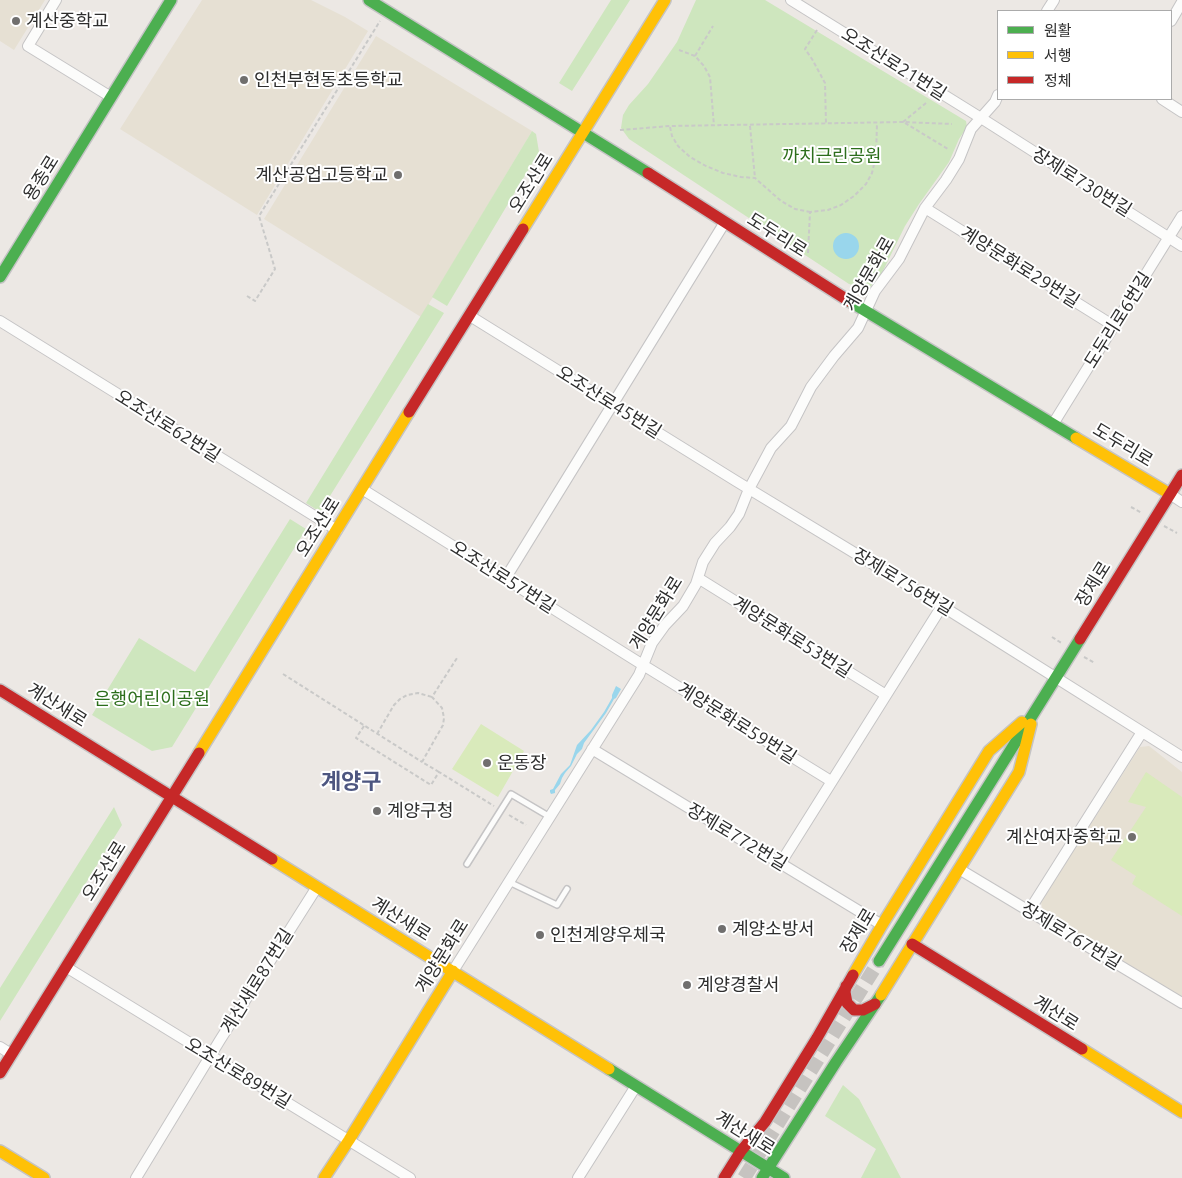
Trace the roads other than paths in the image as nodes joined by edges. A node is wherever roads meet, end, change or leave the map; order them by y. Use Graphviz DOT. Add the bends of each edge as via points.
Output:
graph roads {
  1 [pos="56,0"];
  2 [pos="171,0"];
  3 [pos="369,0"];
  4 [pos="665,0"];
  5 [pos="791,0"];
  6 [pos="812,0"];
  7 [pos="1182,2"];
  8 [pos="806,10"];
  9 [pos="1172,19"];
  10 [pos="111,97"];
  11 [pos="997,97"];
  12 [pos="1164,100"];
  13 [pos="1182,112"];
  14 [pos="981,118"];
  15 [pos="583,132"];
  16 [pos="925,208"];
  17 [pos="1182,216"];
  18 [pos="725,222"];
  19 [pos="1169,237"];
  20 [pos="1182,246"];
  21 [pos="0,277"];
  22 [pos="865,311"];
  23 [pos="470,316"];
  24 [pos="0,321"];
  25 [pos="1114,326"];
  26 [pos="613,404"];
  27 [pos="1053,424"];
  28 [pos="1182,475"];
  29 [pos="362,489"];
  30 [pos="749,489"];
  31 [pos="1170,494"];
  32 [pos="1182,502"];
  33 [pos="337,530"];
  34 [pos="505,578"];
  35 [pos="698,578"];
  36 [pos="942,606"];
  37 [pos="643,665"];
  38 [pos="1056,676"];
  39 [pos="0,690"];
  40 [pos="886,695"];
  41 [pos="1034,711"];
  42 [pos="1142,732"];
  43 [pos="592,749"];
  44 [pos="1182,757"];
  45 [pos="832,781"];
  46 [pos="172,796"];
  47 [pos="550,817"];
  48 [pos="467,864"];
  49 [pos="780,864"];
  50 [pos="959,869"];
  51 [pos="509,882"];
  52 [pos="317,887"];
  53 [pos="567,888"];
  54 [pos="1029,911"];
  55 [pos="882,925"];
  56 [pos="912,944"];
  57 [pos="879,961"];
  58 [pos="66,967"];
  59 [pos="453,971"];
  60 [pos="846,986"];
  61 [pos="876,1003"];
  62 [pos="1182,1003"];
  63 [pos="0,1047"];
  64 [pos="11,1054"];
  65 [pos="210,1056"];
  66 [pos="0,1073"];
  67 [pos="636,1086"];
  68 [pos="1182,1112"];
  69 [pos="349,1140"];
  70 [pos="0,1151"];
  71 [pos="741,1151"];
  72 [pos="765,1173"];
  73 [pos="44,1178"];
  74 [pos="136,1178"];
  75 [pos="324,1178"];
  76 [pos="410,1178"];
  77 [pos="578,1178"];
  78 [pos="724,1178"];
  79 [pos="784,1178"];
  1 -- 10 [label="street" via="28,46"];
  2 -- 10 [label="street, 용종로"];
  3 -- 15 [label="street, 도두리로"];
  4 -- 15 [label="street, 오조산로"];
  5 -- 8 [label="street, 오조산로21번길"];
  6 -- 8 [label="street"];
  7 -- 9 [label="street"];
  8 -- 14 [label="street, 오조산로21번길"];
  10 -- 21 [label="street, 용종로"];
  11 -- 14 [label="street, 계양문화로"];
  12 -- 13 [label="street"];
  14 -- 16 [label="street, 계양문화로" via="971,129 959,160"];
  14 -- 19 [label="street, 장제로730번길"];
  15 -- 18 [label="street, 도두리로"];
  15 -- 23 [label="street, 오조산로"];
  16 -- 22 [label="street, 계양문화로" via="899,258"];
  16 -- 25 [label="street, 계양문화로29번길"];
  17 -- 19 [label="street, 도두리로6번길"];
  18 -- 22 [label="street, 도두리로"];
  18 -- 26 [label="street"];
  19 -- 20 [label="street, 장제로730번길"];
  19 -- 25 [label="street, 도두리로6번길"];
  22 -- 27 [label="street, 도두리로"];
  22 -- 30 [label="street, 계양문화로" via="858,328 811,387 791,426 771,448"];
  23 -- 26 [label="street, 오조산로45번길"];
  23 -- 29 [label="street, 오조산로"];
  24 -- 33 [label="street, 오조산로62번길"];
  25 -- 27 [label="street, 도두리로6번길"];
  26 -- 30 [label="street, 오조산로45번길"];
  26 -- 34 [label="street"];
  27 -- 31 [label="street, 도두리로"];
  28 -- 31 [label="street, 장제로"];
  29 -- 33 [label="street, 오조산로"];
  29 -- 34 [label="street, 오조산로57번길"];
  30 -- 35 [label="street, 계양문화로" via="739,514 715,543"];
  30 -- 36 [label="street, 장제로756번길"];
  31 -- 32 [label="street"];
  31 -- 38 [label="street, 장제로"];
  33 -- 46 [label="street, 오조산로"];
  34 -- 37 [label="street, 오조산로57번길"];
  35 -- 37 [label="street, 계양문화로" via="683,606 652,643"];
  35 -- 40 [label="street, 계양문화로53번길"];
  36 -- 38 [label="street, 장제로756번길"];
  36 -- 40 [label="street"];
  37 -- 43 [label="street, 계양문화로"];
  37 -- 45 [label="street, 계양문화로59번길"];
  38 -- 41 [label="street, 장제로"];
  38 -- 42 [label="street, 장제로756번길"];
  39 -- 46 [label="street, 계산새로"];
  40 -- 45 [label="street"];
  41 -- 50 [label="street, 장제로" via="1019,772"];
  41 -- 55 [label="street, 장제로" via="989,751"];
  41 -- 57 [label="street, 장제로"];
  42 -- 44 [label="street, 장제로756번길"];
  42 -- 54 [label="street"];
  43 -- 47 [label="street, 계양문화로"];
  43 -- 49 [label="street, 장제로772번길"];
  45 -- 49 [label="street"];
  46 -- 52 [label="street, 계산새로"];
  46 -- 58 [label="street, 오조산로"];
  47 -- 48 [label="lane" via="511,794"];
  47 -- 51 [label="street, 계양문화로"];
  49 -- 55 [label="street, 장제로772번길"];
  50 -- 54 [label="street, 장제로767번길"];
  50 -- 56 [label="street, 장제로"];
  51 -- 53 [label="lane" via="557,905"];
  51 -- 59 [label="street, 계양문화로"];
  52 -- 59 [label="street, 계산새로"];
  52 -- 65 [label="street, 계산새로87번길"];
  54 -- 62 [label="street, 장제로767번길"];
  55 -- 60 [label="street, 장제로"];
  56 -- 61 [label="street, 장제로"];
  56 -- 68 [label="street, 계산로"];
  58 -- 64 [label="street, 오조산로"];
  58 -- 65 [label="street, 오조산로89번길"];
  59 -- 67 [label="street, 계산새로"];
  59 -- 69 [label="street, 계양문화로"];
  60 -- 61 [label="street" via="847,1003 854,1010"];
  60 -- 71 [label="street, 장제로" via="765,1122"];
  61 -- 72 [label="street, 장제로"];
  63 -- 64 [label="street"];
  64 -- 66 [label="street, 오조산로"];
  65 -- 69 [label="street, 오조산로89번길"];
  65 -- 74 [label="street, 계산새로87번길"];
  67 -- 71 [label="street, 계산새로"];
  67 -- 77 [label="street"];
  69 -- 75 [label="street, 계양문화로"];
  69 -- 76 [label="street, 오조산로89번길"];
  70 -- 73 [label="street"];
  71 -- 72 [label="street, 계산새로"];
  71 -- 78 [label="street, 장제로"];
  72 -- 79 [label="street, 계산새로"];
}
